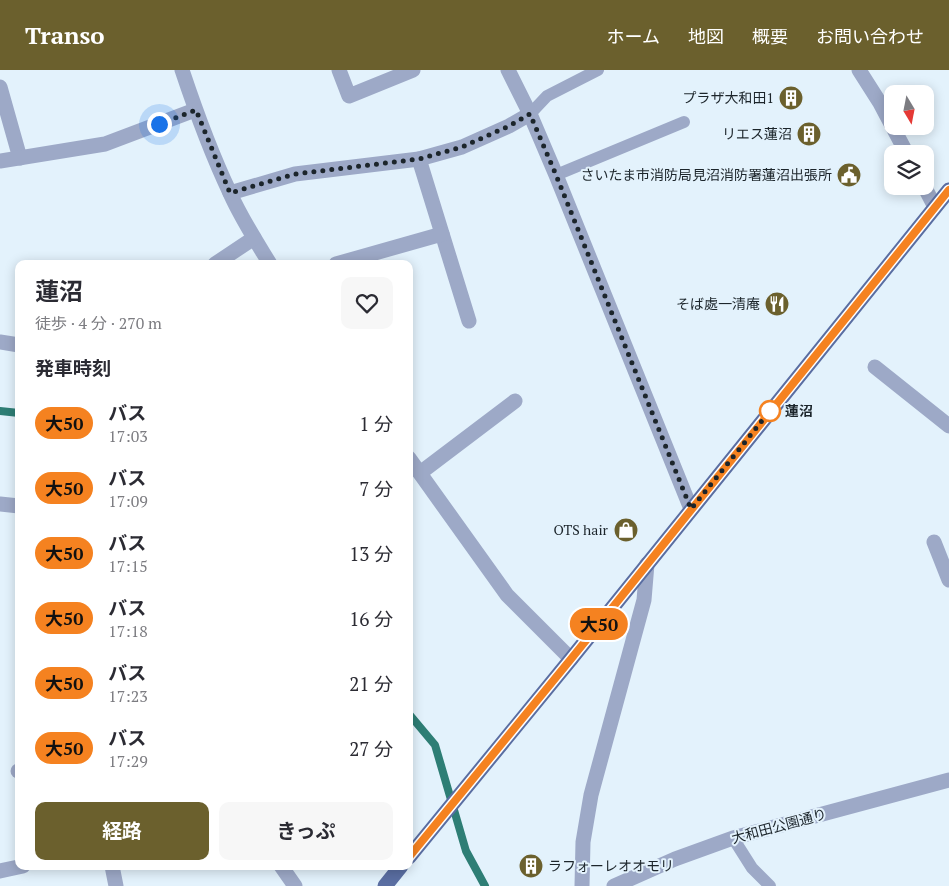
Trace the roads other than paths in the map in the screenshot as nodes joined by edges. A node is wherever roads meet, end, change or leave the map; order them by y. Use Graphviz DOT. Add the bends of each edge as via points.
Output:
graph roads {
  1 [pos="182,70"];
  2 [pos="340,70"];
  3 [pos="413,70"];
  4 [pos="508,70"];
  5 [pos="598,70"];
  6 [pos="859,70"];
  7 [pos="0,88"];
  8 [pos="196,110"];
  9 [pos="530,114"];
  10 [pos="684,122"];
  11 [pos="901,145"];
  12 [pos="20,158"];
  13 [pos="419,159"];
  14 [pos="0,161"];
  15 [pos="556,175"];
  16 [pos="949,190"];
  17 [pos="230,193"];
  18 [pos="929,195"];
  19 [pos="935,207"];
  20 [pos="442,234"];
  21 [pos="254,238"];
  22 [pos="221,260"];
  23 [pos="268,260"];
  24 [pos="350,260"];
  25 [pos="469,321"];
  26 [pos="0,342"];
  27 [pos="15,344"];
  28 [pos="876,367"];
  29 [pos="515,402"];
  30 [pos="949,426"];
  31 [pos="413,463"];
  32 [pos="420,473"];
  33 [pos="0,504"];
  34 [pos="15,506"];
  35 [pos="691,509"];
  36 [pos="934,542"];
  37 [pos="647,564"];
  38 [pos="949,580"];
  39 [pos="571,659"];
  40 [pos="949,780"];
  41 [pos="733,838"];
  42 [pos="413,852"];
  43 [pos="15,868"];
  44 [pos="113,870"];
  45 [pos="284,870"];
  46 [pos="398,870"];
  47 [pos="0,871"];
  48 [pos="116,886"];
  49 [pos="295,886"];
  50 [pos="385,886"];
  51 [pos="582,886"];
  52 [pos="614,886"];
  53 [pos="770,886"];
  1 -- 8 [label="street"];
  2 -- 3 [label="street" via="349,96"];
  4 -- 9 [label="street"];
  5 -- 9 [label="lane" via="547,96"];
  6 -- 11 [label="street"];
  7 -- 12 [label="street"];
  8 -- 12 [label="street" via="105,144"];
  8 -- 17 [label="street"];
  9 -- 13 [label="street" via="462,147"];
  9 -- 15 [label="street"];
  10 -- 15 [label="lane"];
  12 -- 14 [label="street"];
  13 -- 17 [label="street" via="295,174"];
  13 -- 20 [label="street"];
  15 -- 35 [label="street"];
  16 -- 19 [label="main road"];
  17 -- 21 [label="street"];
  18 -- 19 [label="street"];
  19 -- 35 [label="main road"];
  20 -- 24 [label="street"];
  20 -- 25 [label="street"];
  21 -- 22 [label="street"];
  21 -- 23 [label="street"];
  26 -- 27 [label="street"];
  28 -- 30 [label="street"];
  29 -- 32 [label="street"];
  31 -- 32 [label="street"];
  32 -- 39 [label="street" via="507,595"];
  33 -- 34 [label="street"];
  35 -- 37 [label="main road"];
  36 -- 38 [label="street"];
  37 -- 39 [label="main road"];
  37 -- 51 [label="street" via="644,600 591,796 583,842"];
  39 -- 42 [label="main road"];
  40 -- 41 [label="street, 大和田公園通り"];
  41 -- 52 [label="street, 大和田公園通り"];
  41 -- 53 [label="lane" via="752,868"];
  43 -- 47 [label="street"];
  44 -- 48 [label="street"];
  45 -- 49 [label="street"];
  46 -- 50 [label="main road"];
}
